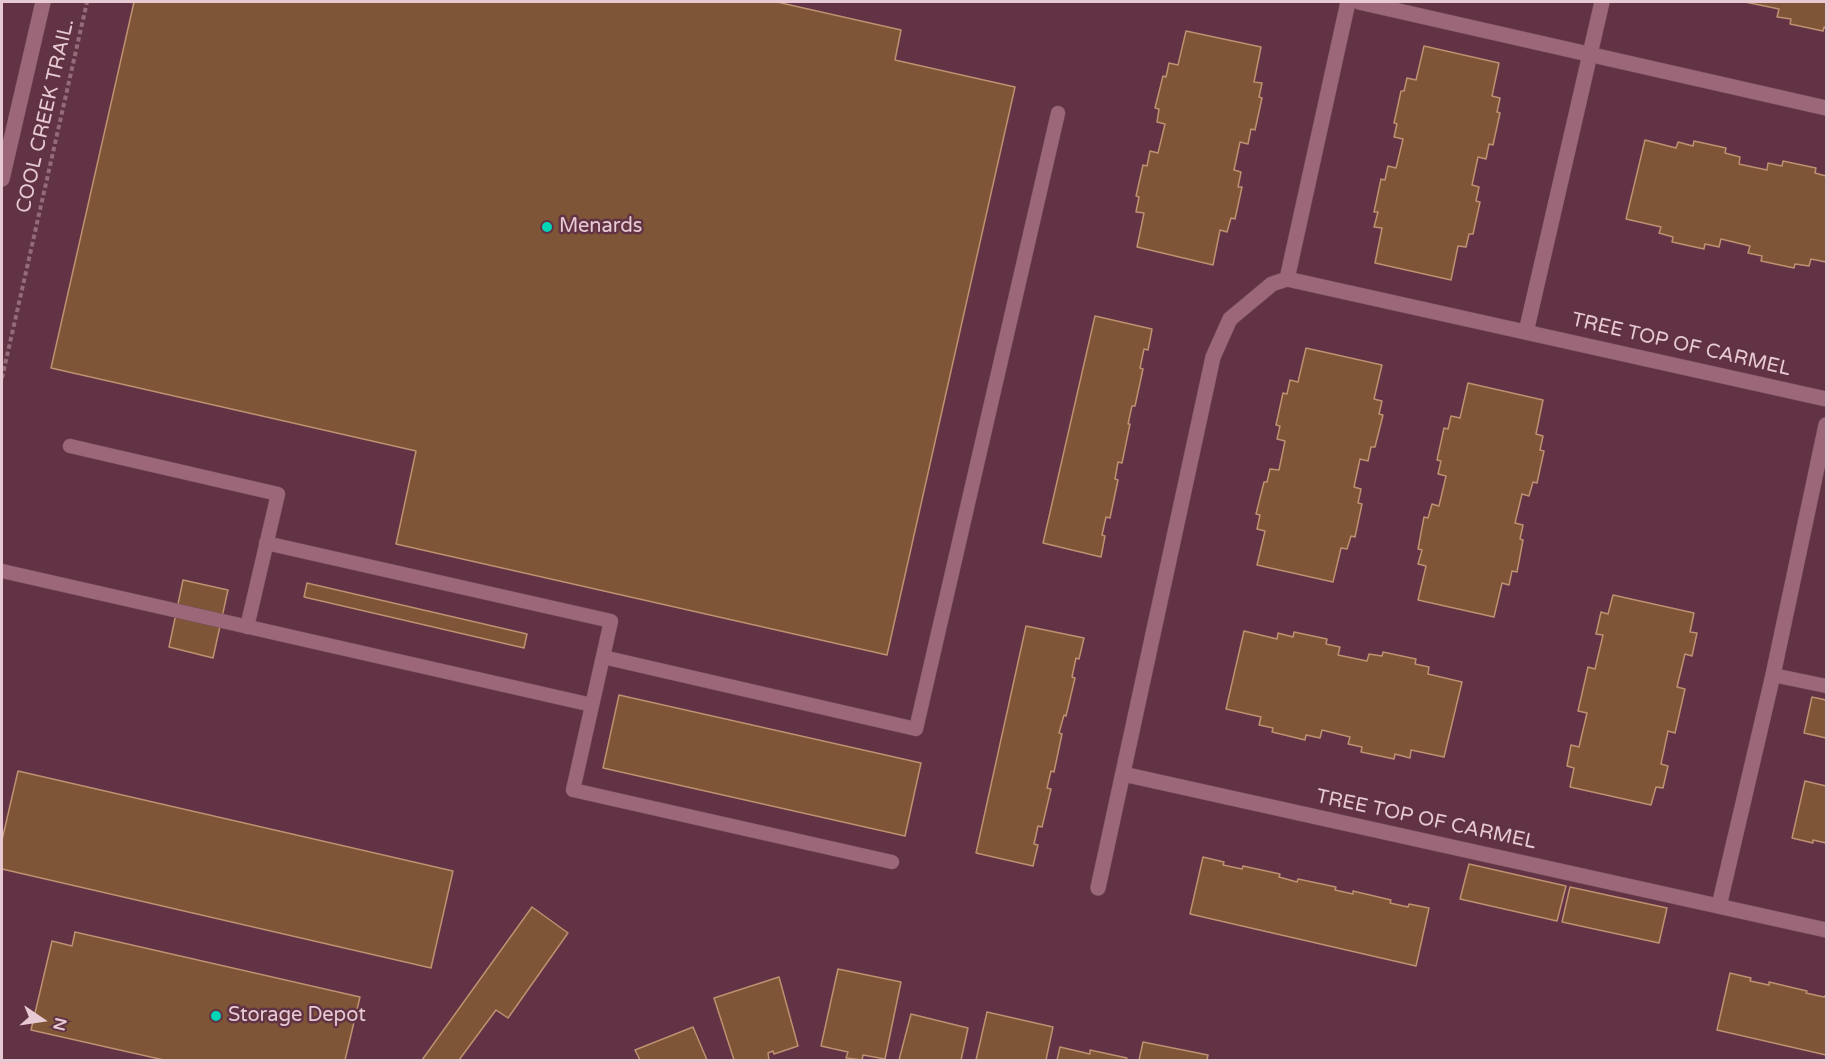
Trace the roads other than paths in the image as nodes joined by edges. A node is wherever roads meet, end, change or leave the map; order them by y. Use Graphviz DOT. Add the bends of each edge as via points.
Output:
graph roads {
  1 [pos="42,2"];
  2 [pos="1348,2"];
  3 [pos="1359,2"];
  4 [pos="1602,2"];
  5 [pos="1590,55"];
  6 [pos="1827,108"];
  7 [pos="1058,113"];
  8 [pos="2,179"];
  9 [pos="1287,279"];
  10 [pos="1526,332"];
  11 [pos="1827,399"];
  12 [pos="1827,425"];
  13 [pos="70,446"];
  14 [pos="266,543"];
  15 [pos="2,571"];
  16 [pos="248,627"];
  17 [pos="603,657"];
  18 [pos="1773,675"];
  19 [pos="1827,686"];
  20 [pos="592,705"];
  21 [pos="1124,774"];
  22 [pos="892,862"];
  23 [pos="1098,888"];
  24 [pos="1719,906"];
  25 [pos="1827,930"];
  1 -- 8 [label="street"];
  2 -- 9 [label="street"];
  3 -- 5 [label="street"];
  4 -- 5 [label="street"];
  5 -- 6 [label="street"];
  5 -- 10 [label="street"];
  7 -- 17 [label="lane" via="916,729"];
  9 -- 10 [label="street, TREE TOP OF CARMEL"];
  9 -- 21 [label="street" via="1272,284 1230,319 1214,357"];
  10 -- 11 [label="street, TREE TOP OF CARMEL"];
  12 -- 18 [label="street"];
  13 -- 14 [label="lane" via="278,494"];
  14 -- 16 [label="lane"];
  14 -- 17 [label="lane" via="611,621"];
  15 -- 16 [label="lane"];
  16 -- 20 [label="lane"];
  17 -- 20 [label="lane"];
  18 -- 19 [label="lane"];
  18 -- 24 [label="street"];
  20 -- 22 [label="lane" via="573,790"];
  21 -- 23 [label="street"];
  21 -- 24 [label="street, TREE TOP OF CARMEL"];
  24 -- 25 [label="street, TREE TOP OF CARMEL"];
}
